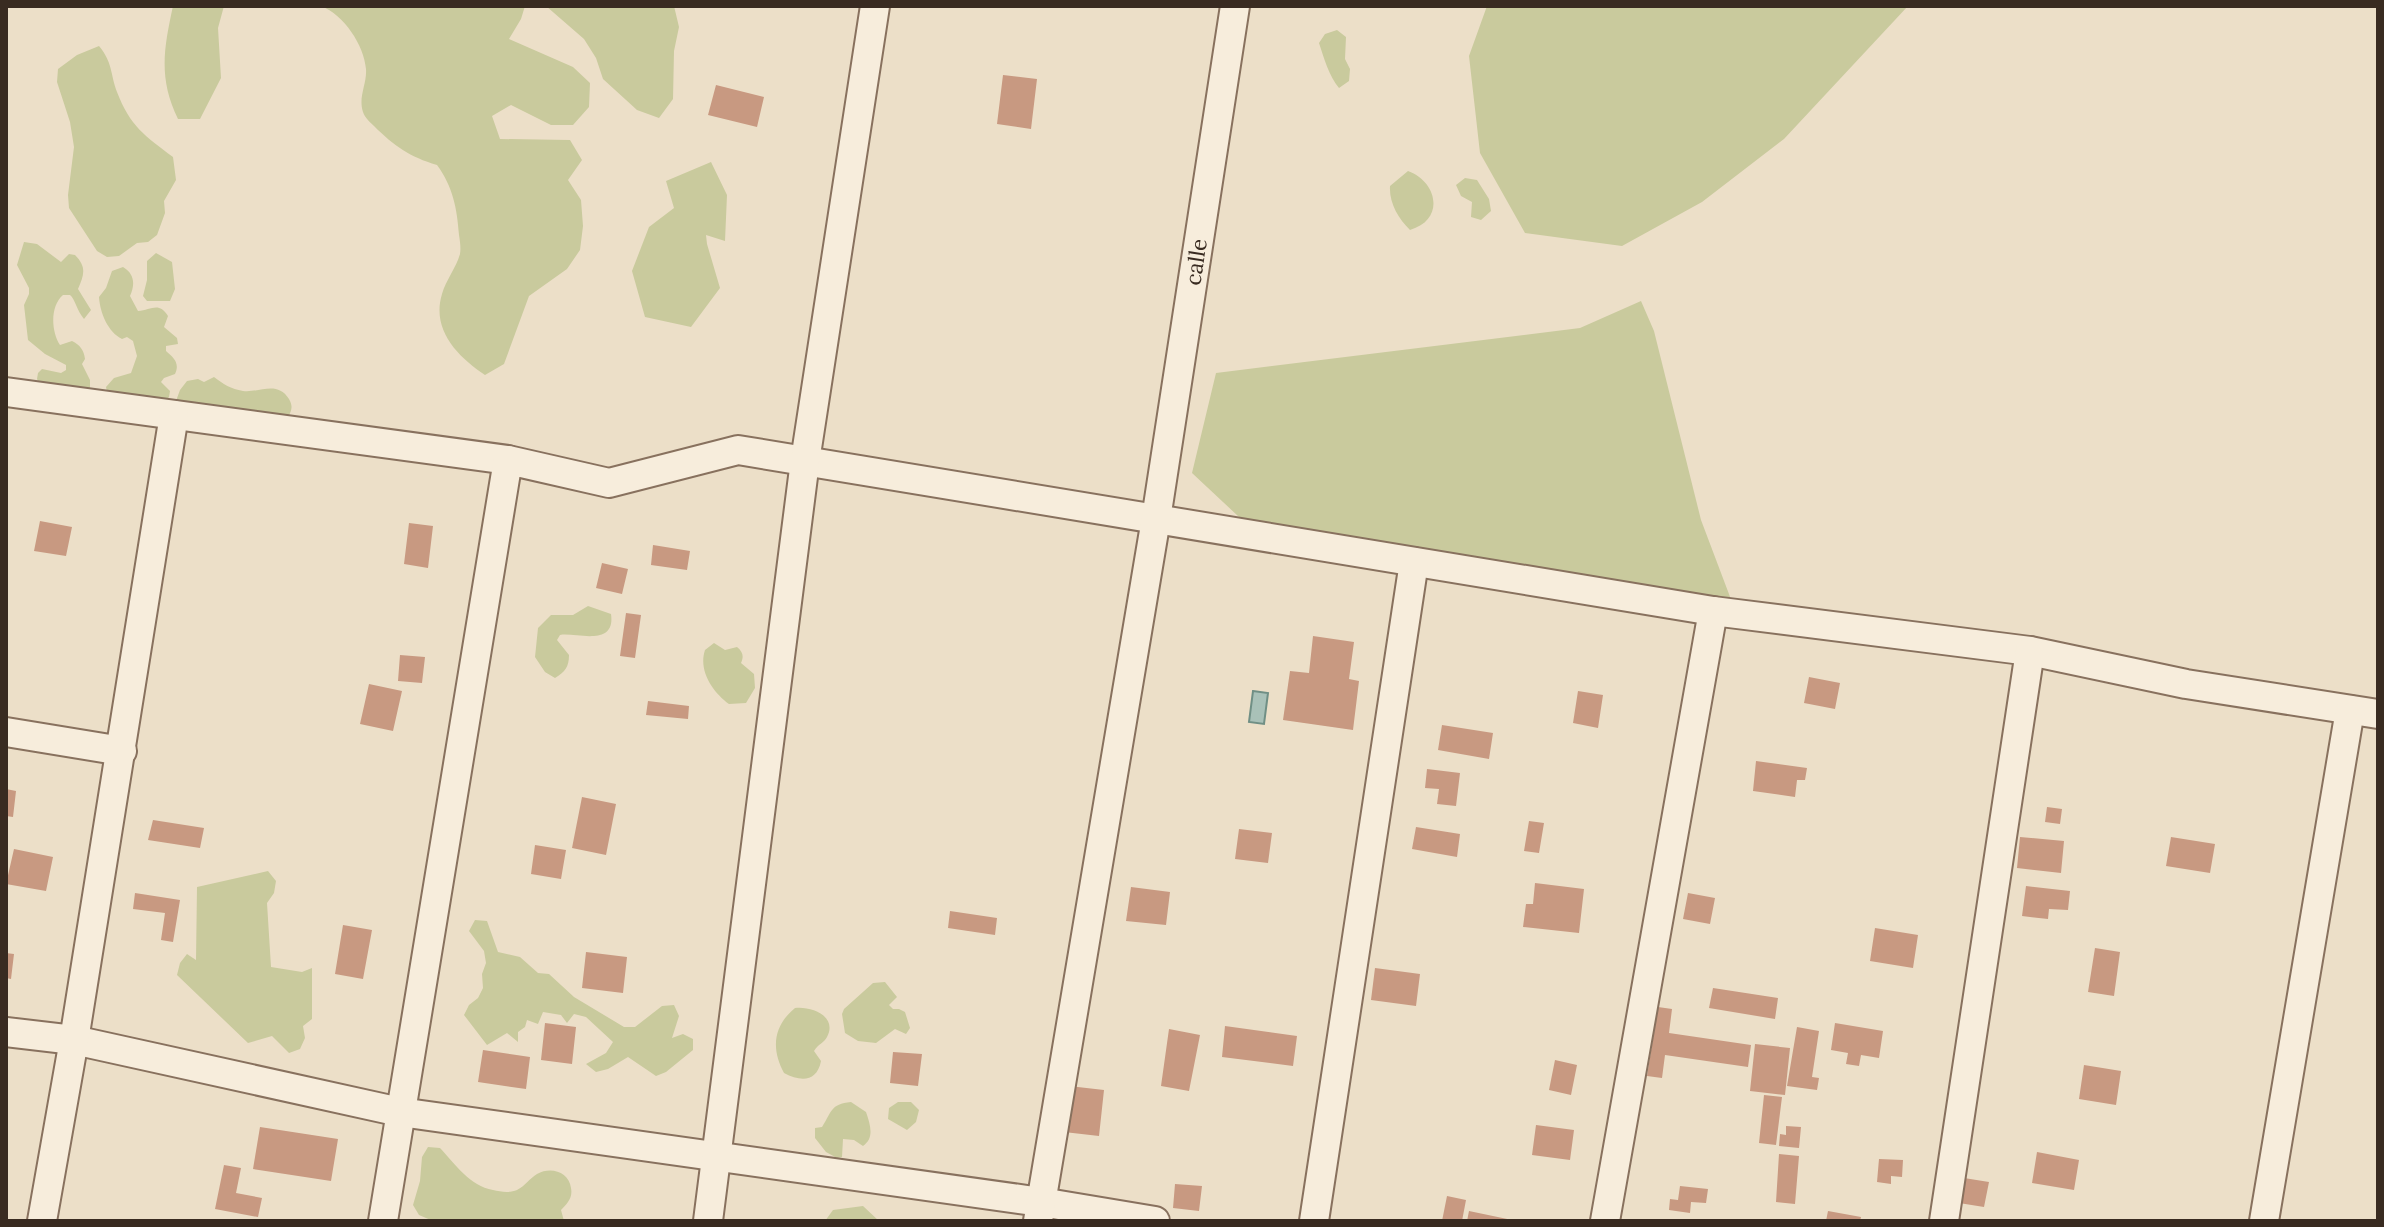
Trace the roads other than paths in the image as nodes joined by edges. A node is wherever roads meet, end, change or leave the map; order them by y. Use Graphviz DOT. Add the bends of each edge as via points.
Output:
graph roads {
  1 [pos="875,6"];
  2 [pos="1235,6"];
  3 [pos="6,392"];
  4 [pos="174,415"];
  5 [pos="508,460"];
  6 [pos="805,461"];
  7 [pos="1156,519"];
  8 [pos="1414,562"];
  9 [pos="1713,611"];
  10 [pos="2030,651"];
  11 [pos="2350,710"];
  12 [pos="2378,714"];
  13 [pos="6,732"];
  14 [pos="122,751"];
  15 [pos="6,1032"];
  16 [pos="74,1040"];
  17 [pos="400,1112"];
  18 [pos="718,1157"];
  19 [pos="1039,1212"];
  20 [pos="42,1221"];
  21 [pos="383,1221"];
  22 [pos="708,1221"];
  23 [pos="1155,1221"];
  24 [pos="1314,1221"];
  25 [pos="1605,1221"];
  26 [pos="1944,1221"];
  27 [pos="2264,1221"];
  1 -- 6 [label="street"];
  2 -- 7 [label="street, calle"];
  3 -- 4 [label="street"];
  4 -- 5 [label="street"];
  4 -- 14 [label="street"];
  5 -- 6 [label="street" via="609,483 738,450"];
  5 -- 17 [label="street"];
  6 -- 7 [label="street"];
  6 -- 18 [label="street"];
  7 -- 8 [label="street"];
  7 -- 19 [label="street, calle"];
  8 -- 9 [label="street"];
  8 -- 24 [label="street"];
  9 -- 10 [label="street"];
  9 -- 25 [label="street"];
  10 -- 11 [label="street" via="2186,684"];
  10 -- 26 [label="street"];
  11 -- 12 [label="street"];
  11 -- 27 [label="street"];
  13 -- 14 [label="street"];
  14 -- 16 [label="street"];
  15 -- 16 [label="street"];
  16 -- 17 [label="street"];
  16 -- 20 [label="street"];
  17 -- 18 [label="street"];
  17 -- 21 [label="street"];
  18 -- 19 [label="street"];
  18 -- 22 [label="street"];
  19 -- 23 [label="street"];
}
